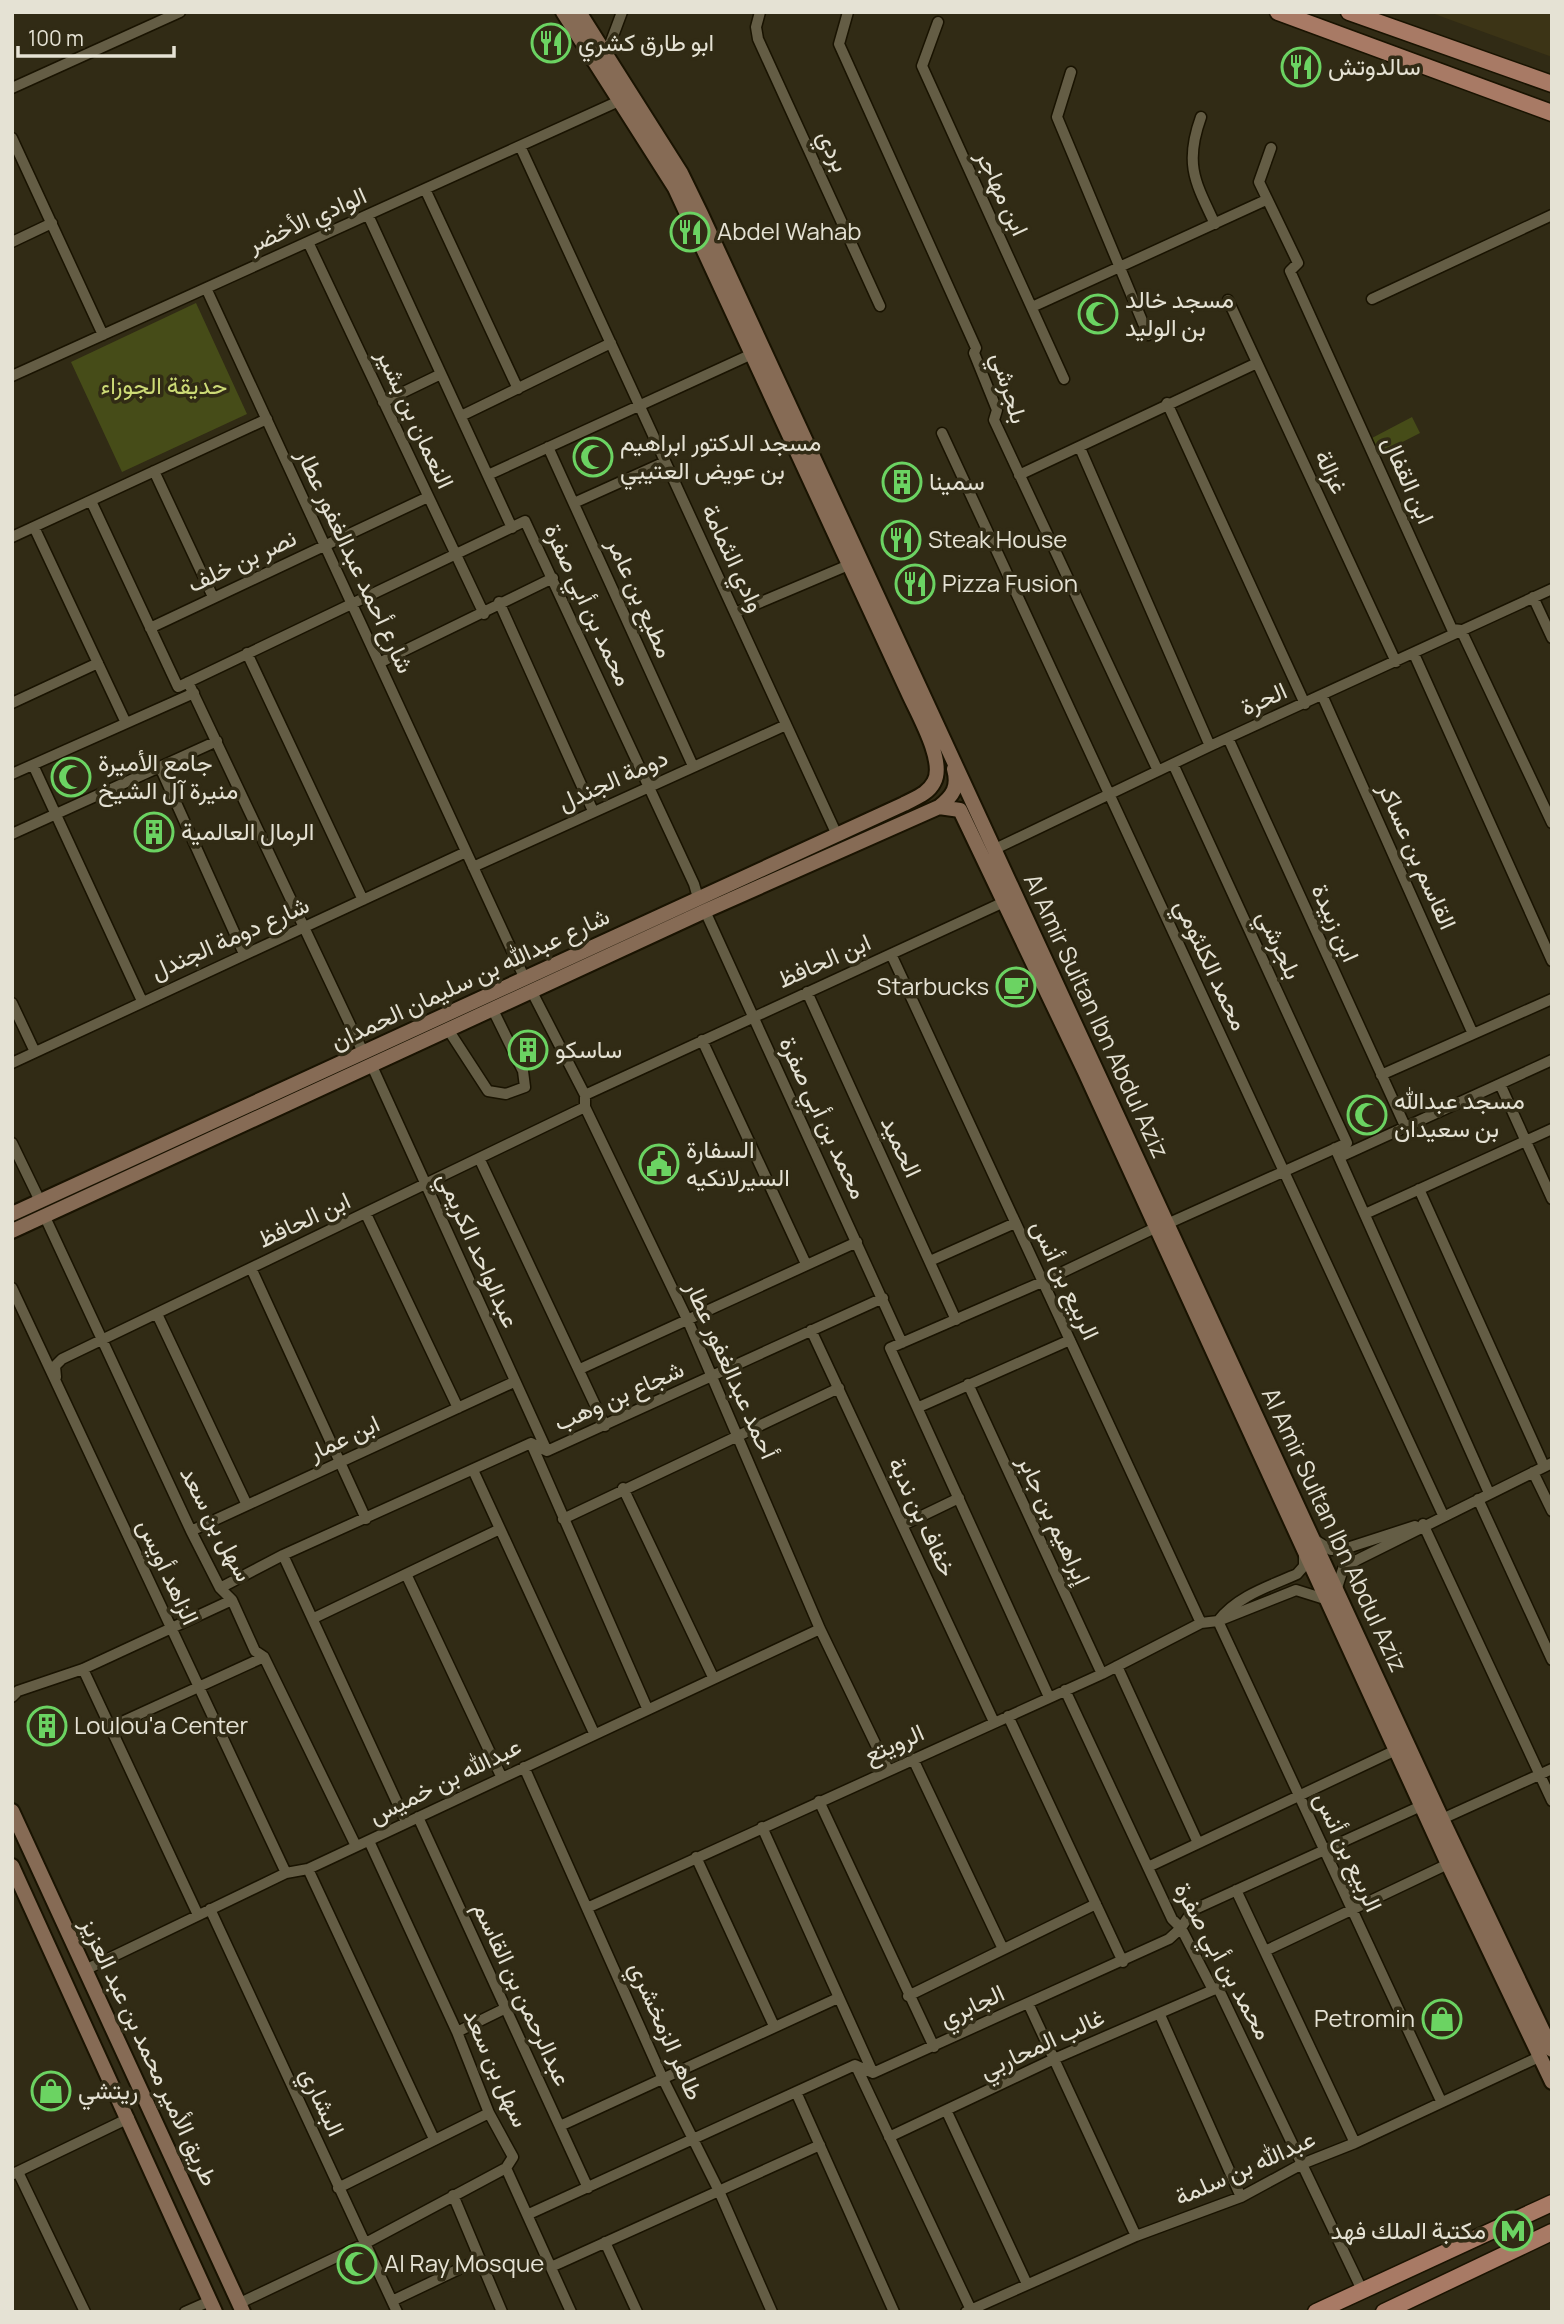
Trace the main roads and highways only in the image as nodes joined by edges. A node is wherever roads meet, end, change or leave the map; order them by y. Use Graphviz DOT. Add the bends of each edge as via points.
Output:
graph roads {
  1 [pos="1279,12"];
  2 [pos="1349,12"];
  3 [pos="1552,83"];
  4 [pos="1552,113"];
  5 [pos="1550,2203"];
  6 [pos="1552,2232"];
  7 [pos="1316,2312"];
  8 [pos="1384,2312"];
  1 -- 4 [label="main road"];
  2 -- 3 [label="main road"];
  5 -- 7 [label="main road"];
  6 -- 8 [label="main road"];
}
